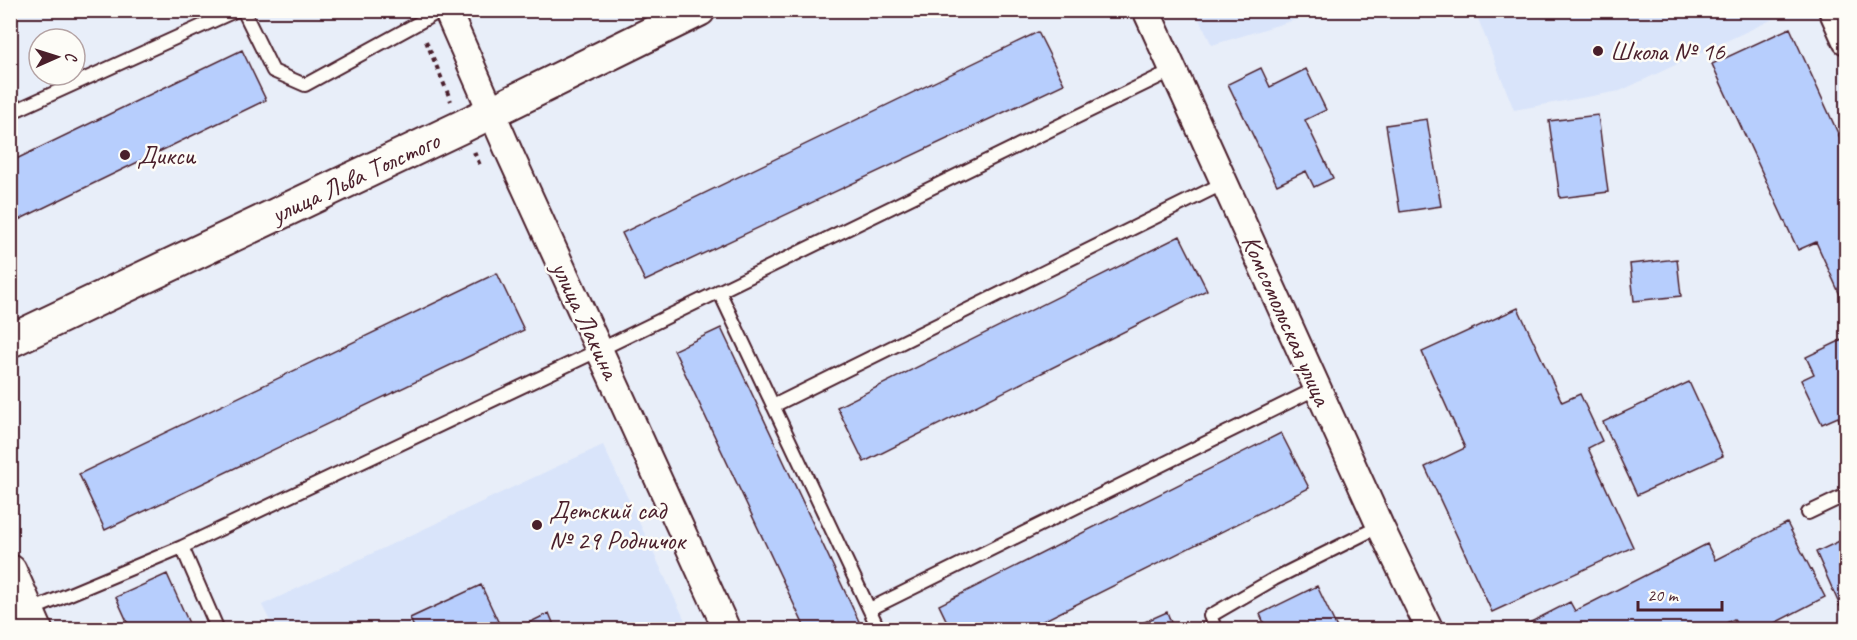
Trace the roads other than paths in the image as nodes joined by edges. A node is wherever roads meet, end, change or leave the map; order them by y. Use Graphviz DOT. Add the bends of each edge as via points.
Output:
graph roads {
  1 [pos="237,10"];
  2 [pos="243,10"];
  3 [pos="442,10"];
  4 [pos="447,10"];
  5 [pos="699,10"];
  6 [pos="1146,10"];
  7 [pos="1832,10"];
  8 [pos="1846,41"];
  9 [pos="1173,70"];
  10 [pos="492,112"];
  11 [pos="10,113"];
  12 [pos="1224,183"];
  13 [pos="719,291"];
  14 [pos="10,341"];
  15 [pos="599,350"];
  16 [pos="1317,388"];
  17 [pos="773,406"];
  18 [pos="1846,495"];
  19 [pos="1808,513"];
  20 [pos="1380,526"];
  21 [pos="182,547"];
  22 [pos="10,571"];
  23 [pos="870,609"];
  24 [pos="32,621"];
  25 [pos="218,630"];
  26 [pos="727,630"];
  27 [pos="879,630"];
  28 [pos="1216,630"];
  29 [pos="1430,630"];
  1 -- 11 [label="lane"];
  2 -- 3 [label="lane" via="273,71 305,85"];
  4 -- 10 [label="street, улица Лакина"];
  5 -- 10 [label="street, улица Льва Толстого"];
  6 -- 9 [label="street, Комсомольская улица"];
  7 -- 8 [label="street"];
  9 -- 12 [label="street, Комсомольская улица"];
  9 -- 13 [label="lane"];
  10 -- 14 [label="street, улица Льва Толстого"];
  10 -- 15 [label="street, улица Лакина"];
  12 -- 16 [label="street, Комсомольская улица"];
  12 -- 17 [label="lane"];
  13 -- 15 [label="lane"];
  13 -- 17 [label="lane"];
  15 -- 21 [label="lane"];
  15 -- 26 [label="street, улица Лакина"];
  16 -- 20 [label="street, Комсомольская улица"];
  16 -- 23 [label="lane"];
  17 -- 23 [label="lane"];
  18 -- 19 [label="lane"];
  20 -- 28 [label="lane" via="1210,616"];
  20 -- 29 [label="street, Комсомольская улица"];
  21 -- 24 [label="lane"];
  21 -- 25 [label="lane"];
  22 -- 24 [label="street"];
  23 -- 27 [label="lane"];
}
